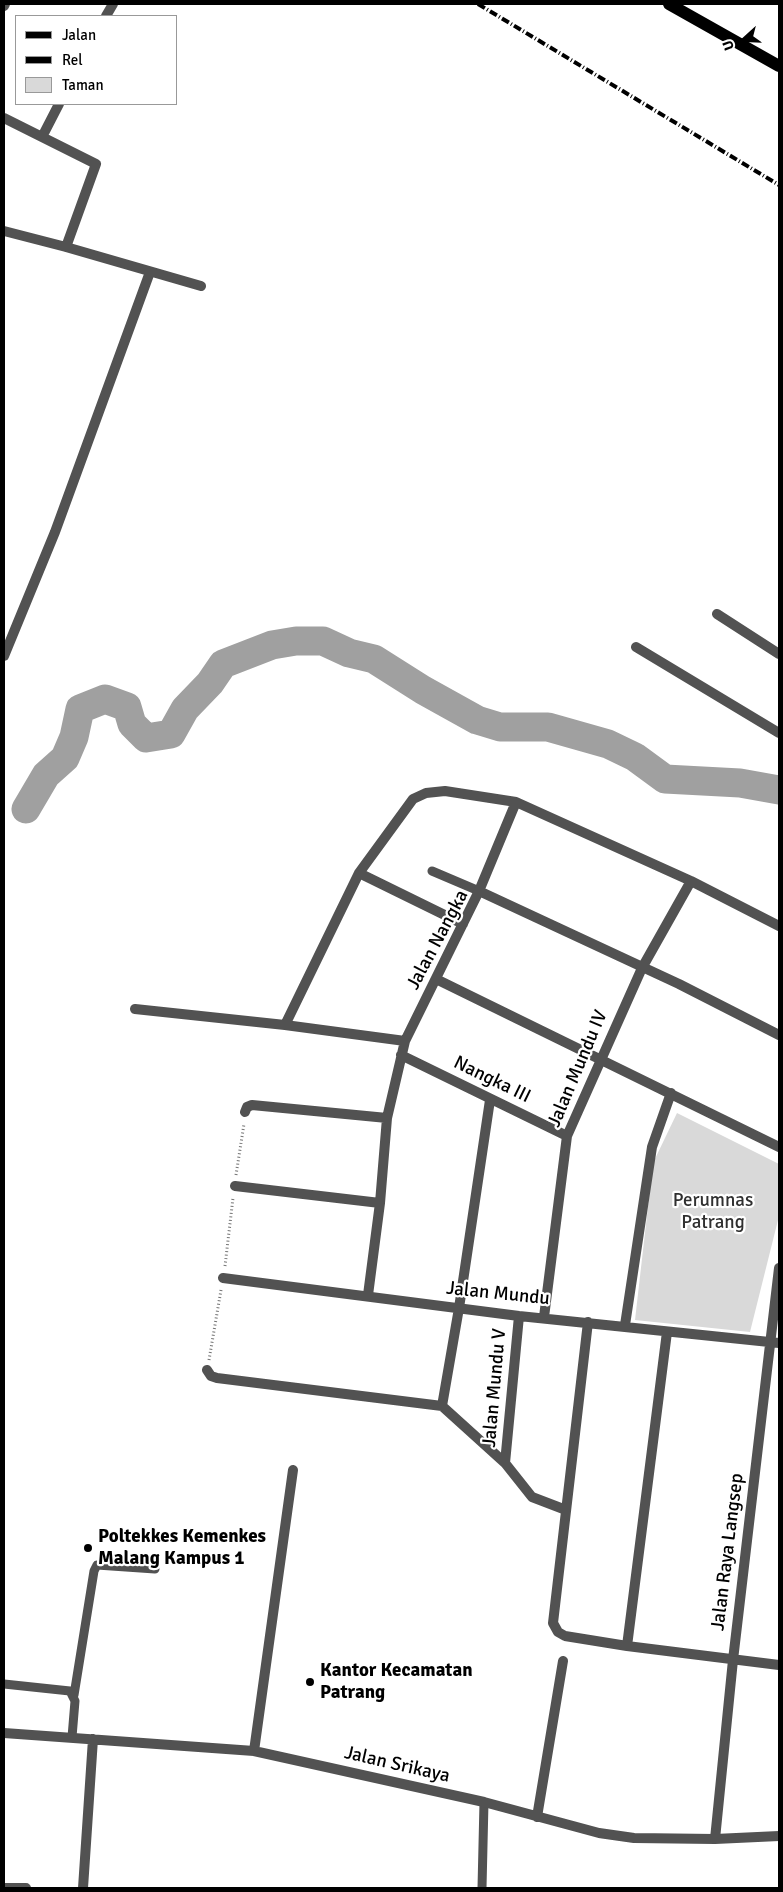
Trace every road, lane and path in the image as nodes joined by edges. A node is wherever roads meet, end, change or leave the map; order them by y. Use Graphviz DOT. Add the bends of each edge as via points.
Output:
graph roads {
  1 [pos="113,4"];
  2 [pos="669,4"];
  3 [pos="107,15"];
  4 [pos="779,66"];
  5 [pos="59,105"];
  6 [pos="4,118"];
  7 [pos="42,137"];
  8 [pos="4,231"];
  9 [pos="66,247"];
  10 [pos="150,272"];
  11 [pos="201,286"];
  12 [pos="717,614"];
  13 [pos="636,647"];
  14 [pos="779,654"];
  15 [pos="4,656"];
  16 [pos="779,733"];
  17 [pos="516,802"];
  18 [pos="432,871"];
  19 [pos="360,873"];
  20 [pos="691,882"];
  21 [pos="479,892"];
  22 [pos="463,924"];
  23 [pos="779,926"];
  24 [pos="642,968"];
  25 [pos="436,979"];
  26 [pos="135,1010"];
  27 [pos="285,1025"];
  28 [pos="779,1035"];
  29 [pos="405,1041"];
  30 [pos="401,1055"];
  31 [pos="599,1061"];
  32 [pos="671,1093"];
  33 [pos="490,1100"];
  34 [pos="245,1112"];
  35 [pos="387,1118"];
  36 [pos="568,1136"];
  37 [pos="779,1146"];
  38 [pos="235,1186"];
  39 [pos="380,1203"];
  40 [pos="779,1268"];
  41 [pos="223,1278"];
  42 [pos="368,1295"];
  43 [pos="459,1308"];
  44 [pos="519,1316"];
  45 [pos="544,1317"];
  46 [pos="588,1322"];
  47 [pos="625,1325"];
  48 [pos="667,1332"];
  49 [pos="775,1342"];
  50 [pos="207,1370"];
  51 [pos="442,1406"];
  52 [pos="505,1463"];
  53 [pos="293,1470"];
  54 [pos="566,1510"];
  55 [pos="155,1569"];
  56 [pos="627,1646"];
  57 [pos="733,1660"];
  58 [pos="564,1661"];
  59 [pos="779,1665"];
  60 [pos="4,1684"];
  61 [pos="74,1695"];
  62 [pos="4,1733"];
  63 [pos="72,1737"];
  64 [pos="93,1738"];
  65 [pos="254,1751"];
  66 [pos="484,1802"];
  67 [pos="536,1817"];
  68 [pos="779,1836"];
  69 [pos="715,1839"];
  70 [pos="4,1888"];
  71 [pos="26,1888"];
  72 [pos="83,1888"];
  73 [pos="482,1888"];
  1 -- 3 [label="street"];
  2 -- 4 [label="main road"];
  5 -- 7 [label="street"];
  6 -- 7 [label="street"];
  7 -- 9 [label="street" via="96,164"];
  8 -- 9 [label="street"];
  9 -- 10 [label="street"];
  10 -- 11 [label="street"];
  10 -- 15 [label="street" via="55,532"];
  12 -- 14 [label="street"];
  13 -- 16 [label="street"];
  17 -- 19 [label="street" via="445,791 413,798"];
  17 -- 20 [label="street"];
  17 -- 21 [label="street"];
  18 -- 21 [label="lane"];
  19 -- 22 [label="street"];
  19 -- 27 [label="street"];
  20 -- 23 [label="street"];
  20 -- 24 [label="street, Jalan Mundu IV"];
  21 -- 22 [label="street, Jalan Nangka"];
  21 -- 24 [label="street, Jalan Nangka"];
  22 -- 25 [label="street, Jalan Nangka"];
  24 -- 28 [label="street, Jalan Nangka"];
  24 -- 31 [label="street, Jalan Mundu IV"];
  25 -- 29 [label="street, Jalan Nangka"];
  25 -- 31 [label="street"];
  26 -- 27 [label="street"];
  27 -- 29 [label="street"];
  29 -- 30 [label="street, Jalan Nangka"];
  30 -- 33 [label="street, Nangka III"];
  30 -- 35 [label="street, Jalan Nangka"];
  31 -- 32 [label="street"];
  31 -- 36 [label="street, Jalan Mundu IV"];
  32 -- 37 [label="street"];
  32 -- 47 [label="street" via="652,1146"];
  33 -- 36 [label="street, Nangka III"];
  33 -- 43 [label="street"];
  34 -- 35 [label="street" via="252,1105"];
  35 -- 39 [label="street, Jalan Nangka"];
  36 -- 45 [label="street, Jalan Mundu IV"];
  38 -- 39 [label="street"];
  39 -- 42 [label="street, Jalan Nangka"];
  40 -- 49 [label="street, Jalan Raya Langsep"];
  41 -- 42 [label="street, Jalan Mundu"];
  41 -- 50 [label="path"];
  42 -- 43 [label="street, Jalan Mundu"];
  43 -- 44 [label="street, Jalan Mundu"];
  43 -- 51 [label="street"];
  44 -- 45 [label="street, Jalan Mundu"];
  44 -- 52 [label="street, Jalan Mundu V"];
  45 -- 46 [label="street, Jalan Mundu"];
  46 -- 47 [label="street, Jalan Mundu"];
  46 -- 54 [label="street"];
  47 -- 48 [label="street, Jalan Mundu"];
  48 -- 49 [label="street, Jalan Mundu"];
  48 -- 56 [label="street"];
  49 -- 57 [label="street, Jalan Raya Langsep"];
  50 -- 51 [label="street" via="210,1376 217,1378"];
  51 -- 52 [label="street"];
  52 -- 54 [label="street" via="535,1499"];
  53 -- 65 [label="street"];
  54 -- 56 [label="street" via="552,1623 558,1632 566,1636"];
  55 -- 61 [label="lane" via="97,1565"];
  56 -- 57 [label="street"];
  57 -- 59 [label="street"];
  57 -- 69 [label="street, Jalan Raya Langsep"];
  58 -- 67 [label="street"];
  60 -- 61 [label="lane" via="70,1691"];
  61 -- 63 [label="lane"];
  62 -- 63 [label="street, Jalan Srikaya"];
  63 -- 64 [label="street, Jalan Srikaya"];
  64 -- 65 [label="street, Jalan Srikaya"];
  64 -- 72 [label="street"];
  65 -- 66 [label="street, Jalan Srikaya"];
  66 -- 67 [label="street, Jalan Srikaya"];
  66 -- 73 [label="lane"];
  67 -- 69 [label="street, Jalan Srikaya" via="634,1838"];
  68 -- 69 [label="street, Jalan Srikaya"];
  70 -- 71 [label="street"];
}
